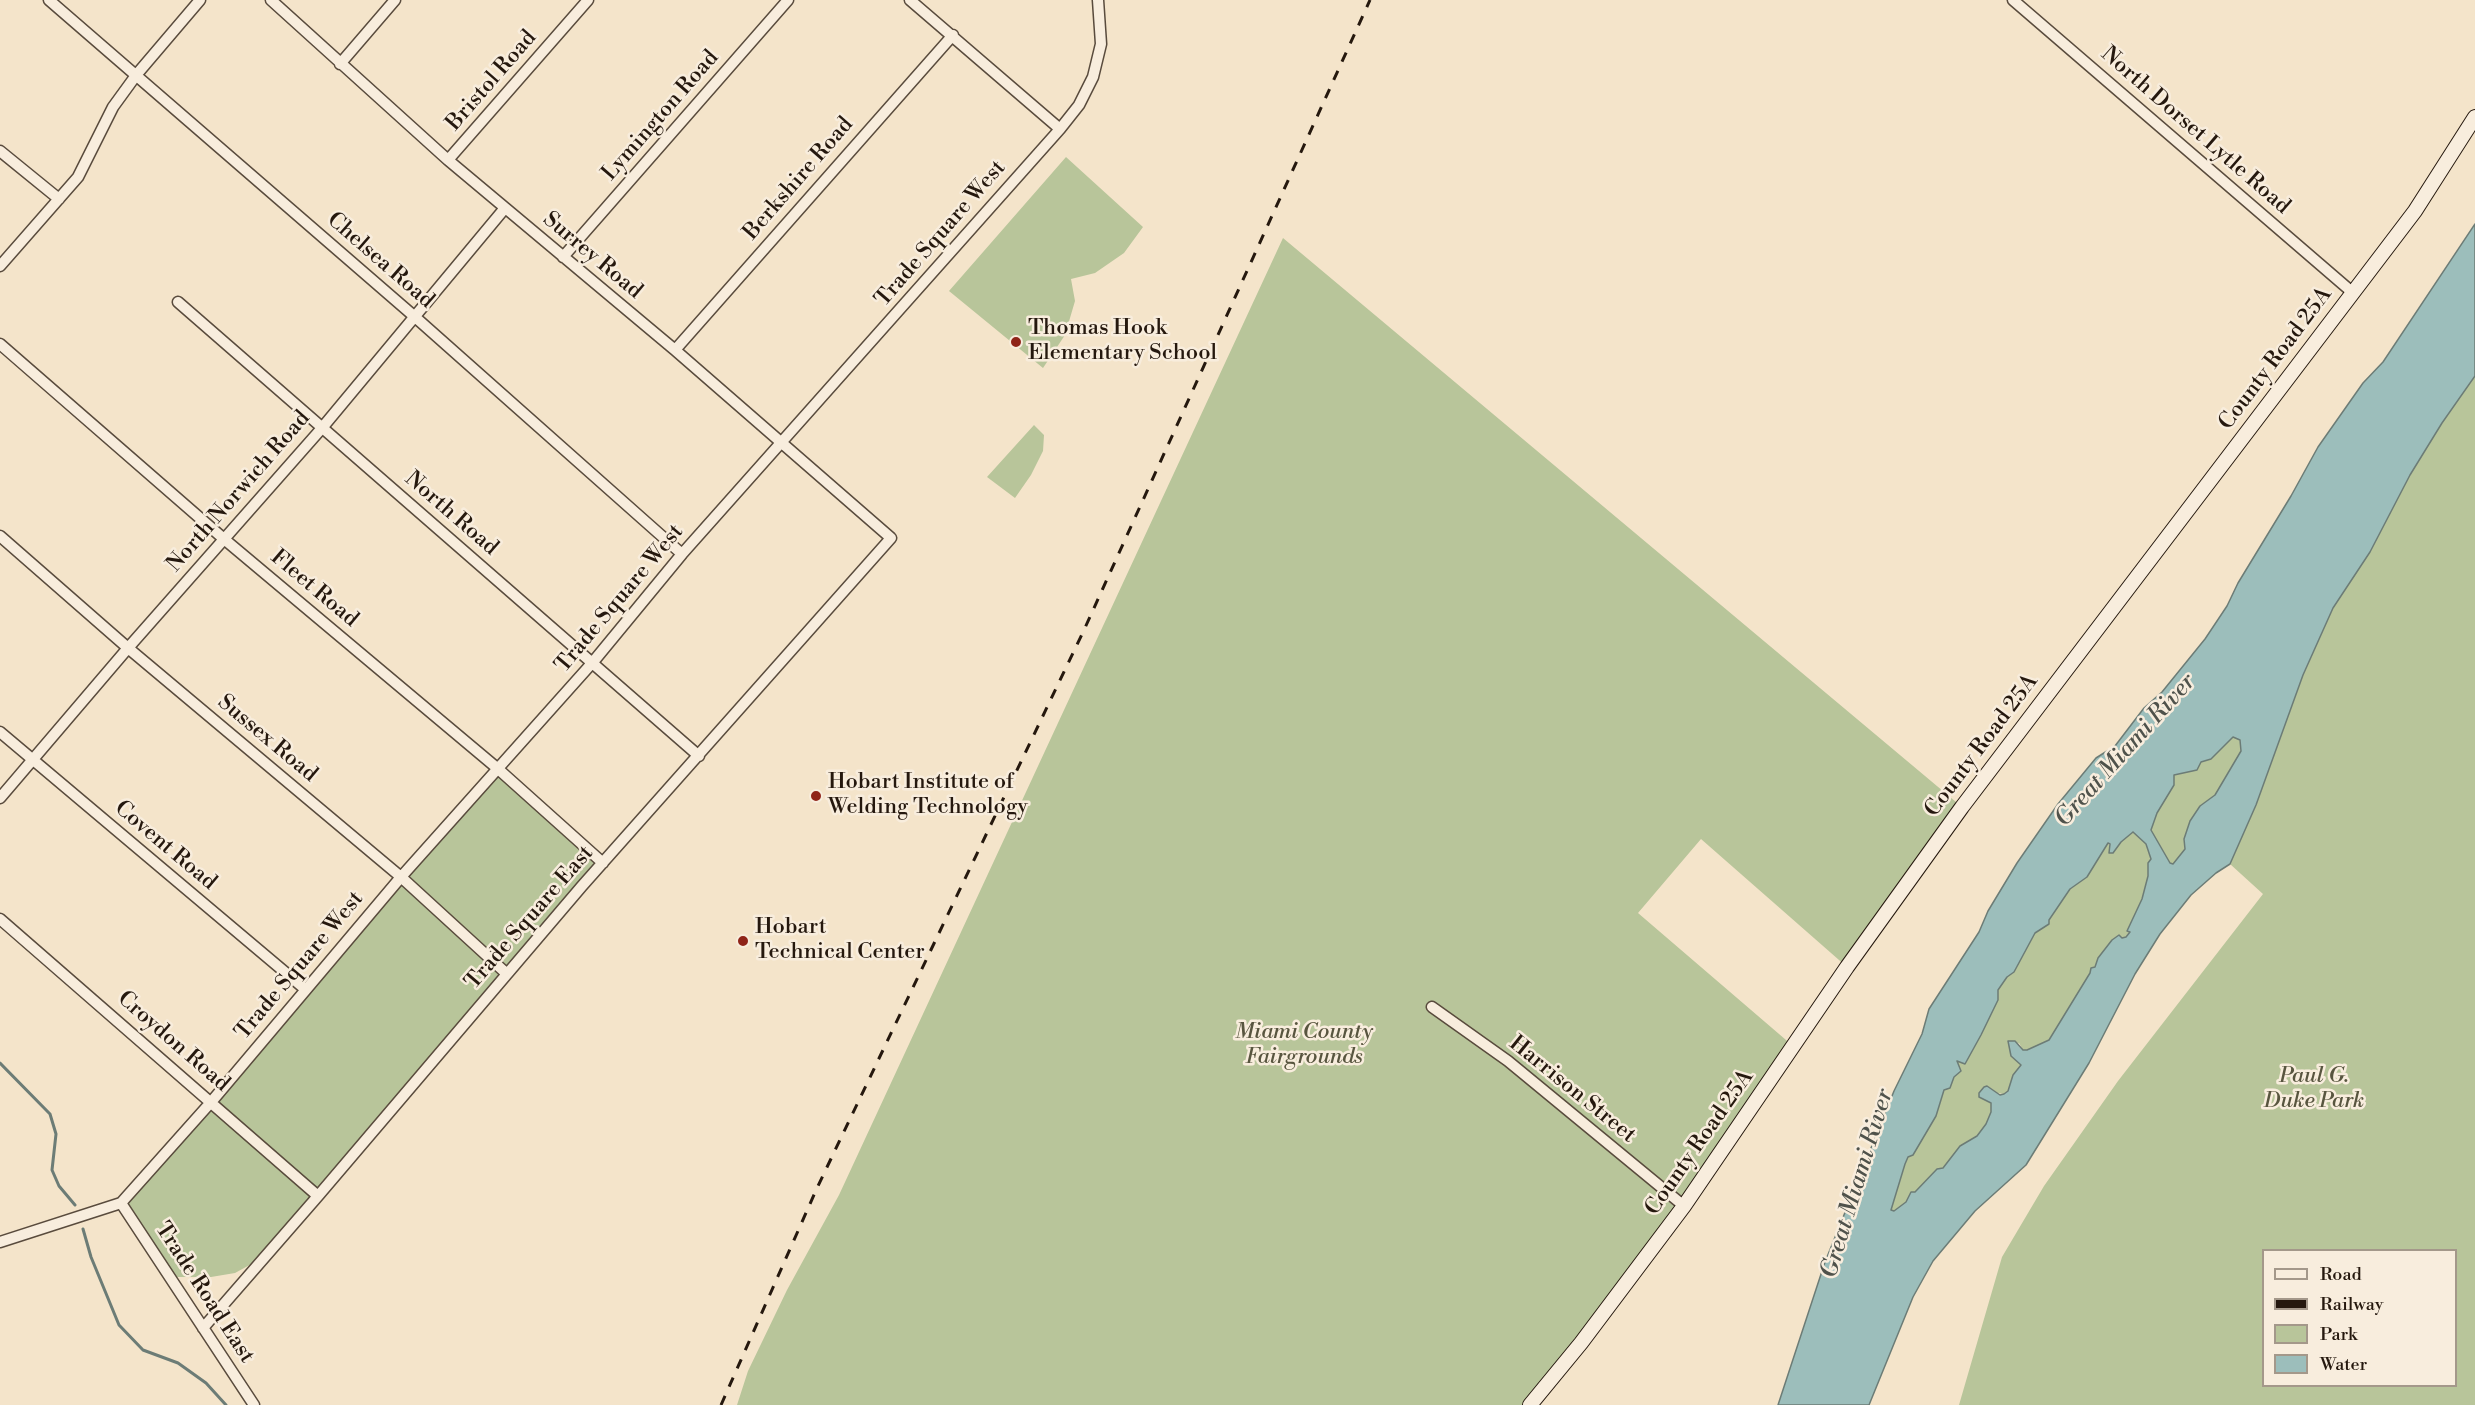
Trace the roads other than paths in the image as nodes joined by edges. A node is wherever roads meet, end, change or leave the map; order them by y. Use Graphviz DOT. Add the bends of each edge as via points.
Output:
graph roads {
  1 [pos="49,0"];
  2 [pos="200,0"];
  3 [pos="270,0"];
  4 [pos="396,0"];
  5 [pos="588,0"];
  6 [pos="788,0"];
  7 [pos="910,0"];
  8 [pos="1098,0"];
  9 [pos="2013,0"];
  10 [pos="953,35"];
  11 [pos="340,64"];
  12 [pos="137,74"];
  13 [pos="2475,117"];
  14 [pos="1060,129"];
  15 [pos="0,151"];
  16 [pos="448,160"];
  17 [pos="59,199"];
  18 [pos="505,208"];
  19 [pos="562,257"];
  20 [pos="0,266"];
  21 [pos="2352,292"];
  22 [pos="178,302"];
  23 [pos="415,317"];
  24 [pos="0,344"];
  25 [pos="675,350"];
  26 [pos="322,428"];
  27 [pos="783,443"];
  28 [pos="0,536"];
  29 [pos="891,538"];
  30 [pos="224,539"];
  31 [pos="682,554"];
  32 [pos="128,648"];
  33 [pos="593,662"];
  34 [pos="0,732"];
  35 [pos="699,756"];
  36 [pos="32,760"];
  37 [pos="497,768"];
  38 [pos="0,798"];
  39 [pos="603,863"];
  40 [pos="400,877"];
  41 [pos="0,919"];
  42 [pos="507,974"];
  43 [pos="305,989"];
  44 [pos="1432,1007"];
  45 [pos="212,1101"];
  46 [pos="318,1196"];
  47 [pos="121,1203"];
  48 [pos="1684,1206"];
  49 [pos="0,1242"];
  50 [pos="203,1328"];
  51 [pos="254,1405"];
  52 [pos="1530,1405"];
  1 -- 12 [label="street, Chelsea Road"];
  2 -- 12 [label="street"];
  3 -- 11 [label="street, Surrey Road"];
  4 -- 11 [label="street"];
  5 -- 16 [label="street, Bristol Road"];
  6 -- 19 [label="street, Lymington Road"];
  7 -- 10 [label="street"];
  8 -- 14 [label="street, Trade Square West" via="1101,44 1094,74 1079,105"];
  9 -- 21 [label="street, North Dorset Lytle Road"];
  10 -- 14 [label="street"];
  10 -- 25 [label="street, Berkshire Road"];
  11 -- 16 [label="street, Surrey Road"];
  12 -- 17 [label="street" via="113,107 88,162"];
  12 -- 23 [label="street, Chelsea Road"];
  13 -- 21 [label="main road, County Road 25A" via="2415,211"];
  14 -- 27 [label="street, Trade Square West"];
  15 -- 17 [label="street"];
  16 -- 18 [label="street, Surrey Road"];
  17 -- 20 [label="street"];
  18 -- 19 [label="street, Surrey Road"];
  18 -- 23 [label="street, North Norwich Road"];
  19 -- 25 [label="street, Surrey Road"];
  21 -- 48 [label="main road, County Road 25A" via="1940,837"];
  22 -- 26 [label="street, North Road"];
  23 -- 26 [label="street, North Norwich Road"];
  23 -- 31 [label="street, Chelsea Road"];
  24 -- 30 [label="street, Fleet Road"];
  25 -- 27 [label="street, Surrey Road"];
  26 -- 30 [label="street, North Norwich Road"];
  26 -- 33 [label="street, North Road"];
  27 -- 29 [label="street, Surrey Road"];
  27 -- 31 [label="street, Trade Square West"];
  28 -- 32 [label="street, Sussex Road"];
  29 -- 35 [label="street, Trade Square East"];
  30 -- 32 [label="street, North Norwich Road"];
  30 -- 37 [label="street, Fleet Road"];
  31 -- 33 [label="street, Trade Square West"];
  32 -- 36 [label="street, North Norwich Road"];
  32 -- 40 [label="street, Sussex Road"];
  33 -- 35 [label="street, North Road"];
  33 -- 37 [label="street, Trade Square West"];
  34 -- 36 [label="street, Covent Road"];
  35 -- 39 [label="street, Trade Square East"];
  36 -- 38 [label="street, North Norwich Road"];
  36 -- 43 [label="street, Covent Road"];
  37 -- 39 [label="street, Fleet Road"];
  37 -- 40 [label="street, Trade Square West"];
  39 -- 42 [label="street, Trade Square East"];
  40 -- 42 [label="street, Sussex Road"];
  40 -- 43 [label="street, Trade Square West"];
  41 -- 45 [label="street, Croydon Road"];
  42 -- 46 [label="street, Trade Square East"];
  43 -- 45 [label="street, Trade Square West"];
  44 -- 48 [label="street, Harrison Street" via="1508,1061"];
  45 -- 46 [label="street, Croydon Road"];
  45 -- 47 [label="street, Trade Square West"];
  46 -- 50 [label="street, Trade Square East"];
  47 -- 49 [label="street"];
  47 -- 50 [label="street, Trade Road East"];
  48 -- 52 [label="main road, County Road 25A"];
  50 -- 51 [label="street, Trade Road East"];
}
